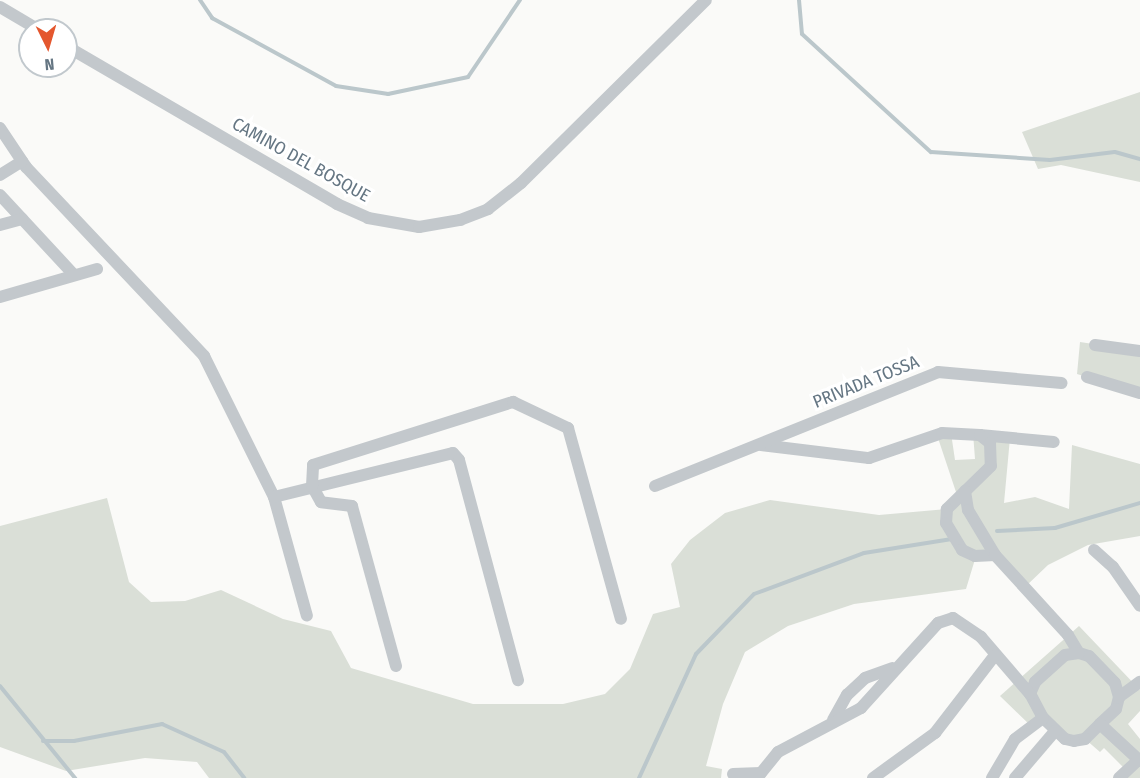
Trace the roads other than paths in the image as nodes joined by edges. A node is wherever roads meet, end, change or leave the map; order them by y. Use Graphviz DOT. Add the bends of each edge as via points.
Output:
graph roads {
  1 [pos="706,0"];
  2 [pos="0,7"];
  3 [pos="19,18"];
  4 [pos="78,53"];
  5 [pos="0,129"];
  6 [pos="22,161"];
  7 [pos="0,175"];
  8 [pos="0,195"];
  9 [pos="22,219"];
  10 [pos="0,225"];
  11 [pos="97,269"];
  12 [pos="74,275"];
  13 [pos="0,297"];
  14 [pos="1095,345"];
  15 [pos="1140,351"];
  16 [pos="1087,377"];
  17 [pos="1062,383"];
  18 [pos="1140,393"];
  19 [pos="980,435"];
  20 [pos="1054,442"];
  21 [pos="760,445"];
  22 [pos="312,486"];
  23 [pos="655,486"];
  24 [pos="965,491"];
  25 [pos="274,497"];
  26 [pos="1094,550"];
  27 [pos="995,555"];
  28 [pos="1140,606"];
  29 [pos="307,616"];
  30 [pos="621,619"];
  31 [pos="1079,653"];
  32 [pos="996,655"];
  33 [pos="396,666"];
  34 [pos="892,668"];
  35 [pos="518,680"];
  36 [pos="1140,682"];
  37 [pos="1030,694"];
  38 [pos="1119,697"];
  39 [pos="1043,718"];
  40 [pos="833,720"];
  41 [pos="1101,724"];
  42 [pos="1053,734"];
  43 [pos="1139,761"];
  44 [pos="1002,766"];
  45 [pos="733,774"];
  46 [pos="763,775"];
  47 [pos="1016,776"];
  48 [pos="873,778"];
  49 [pos="992,778"];
  50 [pos="1119,778"];
  1 -- 4 [label="street, CAMINO DEL BOSQUE" via="521,183 488,209 460,220 419,227 368,218 338,204"];
  2 -- 3 [label="street"];
  5 -- 6 [label="street"];
  6 -- 7 [label="street"];
  6 -- 25 [label="street" via="204,356"];
  8 -- 9 [label="street"];
  9 -- 10 [label="street"];
  9 -- 12 [label="street"];
  11 -- 12 [label="street"];
  12 -- 13 [label="street"];
  14 -- 15 [label="street"];
  16 -- 18 [label="street"];
  17 -- 21 [label="street, PRIVADA TOSSA" via="938,372"];
  19 -- 20 [label="street, PRIVADA TOSSA"];
  19 -- 21 [label="street, PRIVADA TOSSA" via="942,433 869,458"];
  19 -- 24 [label="street" via="990,443 992,466"];
  21 -- 23 [label="street, PRIVADA TOSSA"];
  22 -- 25 [label="street"];
  22 -- 30 [label="street" via="310,472 321,461 513,402 568,428"];
  22 -- 33 [label="street" via="325,505 347,502 352,506"];
  22 -- 35 [label="street" via="453,453 459,460"];
  24 -- 27 [label="street" via="968,510"];
  24 -- 27 [label="street" via="947,509 949,532 962,550 975,556"];
  25 -- 29 [label="street"];
  26 -- 28 [label="street" via="1113,567"];
  27 -- 31 [label="street" via="1068,635"];
  31 -- 37 [label="street" via="1065,655 1035,682"];
  31 -- 38 [label="street" via="1089,656 1115,683"];
  32 -- 34 [label="street" via="966,622 953,618 938,623"];
  32 -- 37 [label="street"];
  32 -- 48 [label="street" via="935,734 894,767"];
  34 -- 40 [label="street" via="861,708"];
  34 -- 40 [label="street" via="865,678 847,695"];
  36 -- 38 [label="street"];
  37 -- 39 [label="street"];
  38 -- 41 [label="street" via="1116,708"];
  39 -- 42 [label="street"];
  39 -- 44 [label="street" via="1015,739"];
  40 -- 46 [label="street" via="778,752"];
  41 -- 42 [label="street" via="1085,739 1074,741"];
  41 -- 43 [label="street"];
  42 -- 47 [label="street"];
  43 -- 50 [label="street"];
  44 -- 47 [label="street"];
  44 -- 49 [label="street"];
  45 -- 46 [label="street"];
}
